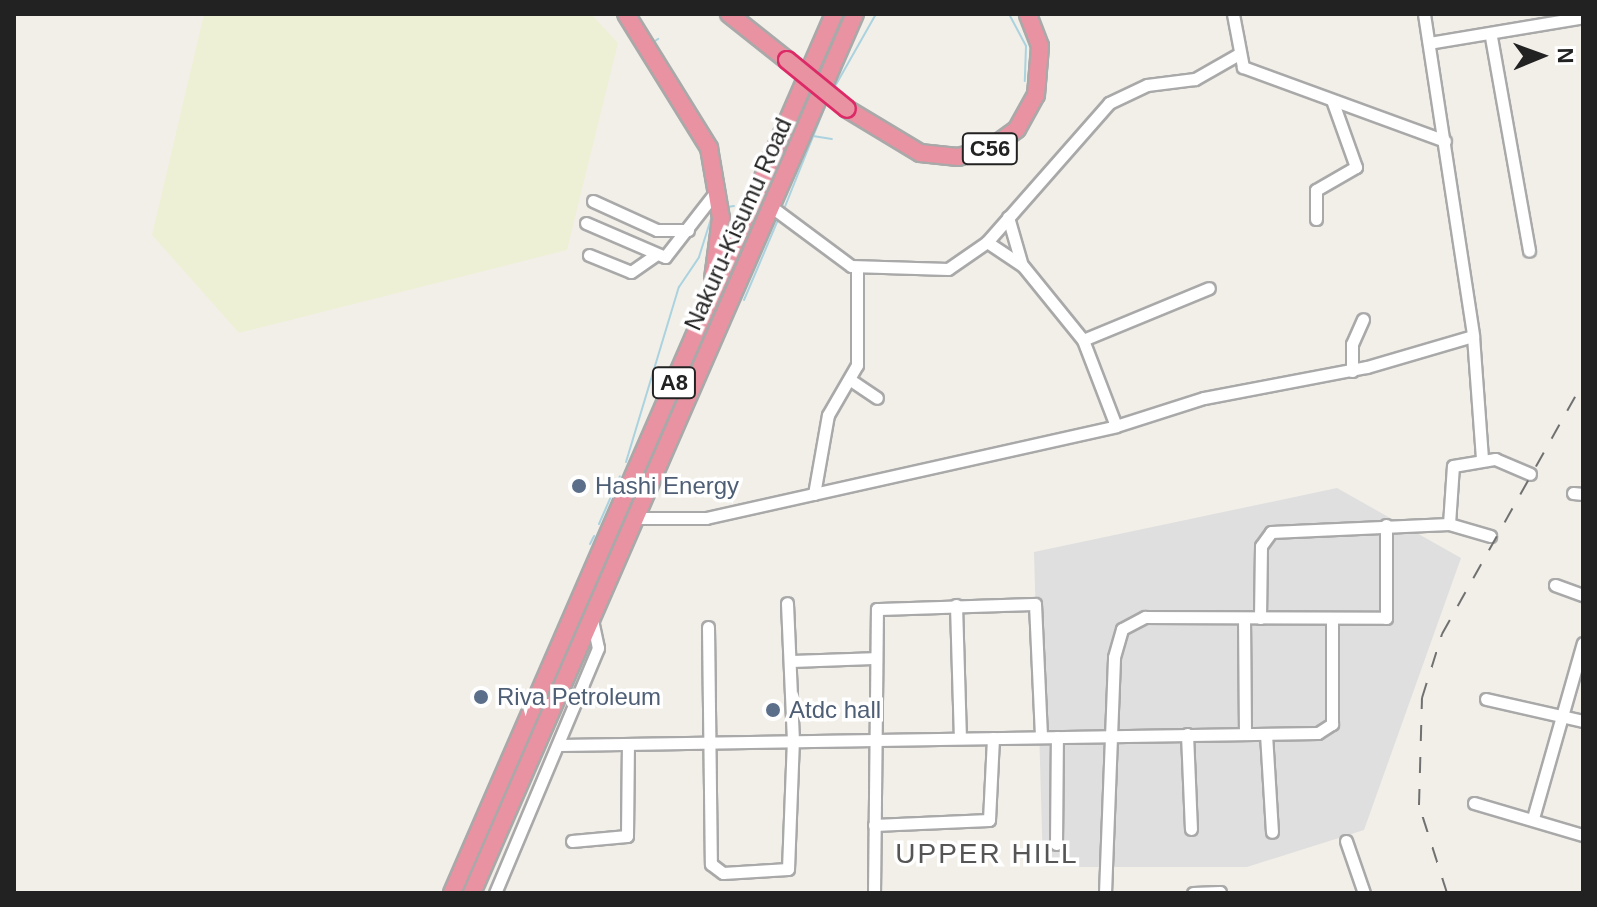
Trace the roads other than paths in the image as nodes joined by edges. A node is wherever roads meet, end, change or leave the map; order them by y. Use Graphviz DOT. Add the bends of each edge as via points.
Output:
graph roads {
  1 [pos="626,14"];
  2 [pos="729,14"];
  3 [pos="834,14"];
  4 [pos="855,14"];
  5 [pos="867,14"];
  6 [pos="1028,14"];
  7 [pos="1233,14"];
  8 [pos="1424,14"];
  9 [pos="1579,18"];
  10 [pos="1491,37"];
  11 [pos="1429,43"];
  12 [pos="842,45"];
  13 [pos="1237,55"];
  14 [pos="1332,100"];
  15 [pos="1445,141"];
  16 [pos="719,189"];
  17 [pos="593,201"];
  18 [pos="773,208"];
  19 [pos="616,211"];
  20 [pos="1008,217"];
  21 [pos="1316,219"];
  22 [pos="586,223"];
  23 [pos="688,230"];
  24 [pos="608,231"];
  25 [pos="987,242"];
  26 [pos="1529,251"];
  27 [pos="589,255"];
  28 [pos="654,256"];
  29 [pos="1023,266"];
  30 [pos="857,268"];
  31 [pos="1209,288"];
  32 [pos="704,315"];
  33 [pos="1363,319"];
  34 [pos="1473,336"];
  35 [pos="1083,340"];
  36 [pos="1352,371"];
  37 [pos="852,381"];
  38 [pos="877,398"];
  39 [pos="1108,404"];
  40 [pos="1116,426"];
  41 [pos="1092,431"];
  42 [pos="1482,460"];
  43 [pos="1530,474"];
  44 [pos="814,494"];
  45 [pos="637,518"];
  46 [pos="1449,524"];
  47 [pos="1386,525"];
  48 [pos="1490,536"];
  49 [pos="1555,585"];
  50 [pos="1583,595"];
  51 [pos="787,603"];
  52 [pos="956,605"];
  53 [pos="1244,618"];
  54 [pos="1260,618"];
  55 [pos="1332,618"];
  56 [pos="592,620"];
  57 [pos="708,627"];
  58 [pos="1583,643"];
  59 [pos="874,658"];
  60 [pos="790,661"];
  61 [pos="1486,699"];
  62 [pos="1565,715"];
  63 [pos="1583,721"];
  64 [pos="1187,734"];
  65 [pos="1245,734"];
  66 [pos="1266,734"];
  67 [pos="1041,737"];
  68 [pos="1057,737"];
  69 [pos="960,738"];
  70 [pos="993,738"];
  71 [pos="1111,738"];
  72 [pos="793,741"];
  73 [pos="712,743"];
  74 [pos="873,743"];
  75 [pos="628,744"];
  76 [pos="560,745"];
  77 [pos="1474,803"];
  78 [pos="1533,818"];
  79 [pos="874,825"];
  80 [pos="1191,829"];
  81 [pos="1272,832"];
  82 [pos="1583,835"];
  83 [pos="572,841"];
  84 [pos="1346,841"];
  85 [pos="1056,844"];
  86 [pos="477,891"];
  87 [pos="1220,892"];
  88 [pos="452,893"];
  89 [pos="495,893"];
  90 [pos="874,893"];
  91 [pos="1105,893"];
  92 [pos="1193,893"];
  93 [pos="1364,893"];
  1 -- 16 [label="highway" via="695,115"];
  2 -- 6 [label="highway, C56, bridge" via="847,109 910,150 945,158 991,148 1017,129 1036,95 1040,46"];
  3 -- 32 [label="highway, Nakuru-Kisumu Road / A8"];
  4 -- 12 [label="highway, Nakuru-Kisumu Road / A8"];
  5 -- 12 [label="highway"];
  7 -- 13 [label="street"];
  8 -- 11 [label="street"];
  9 -- 10 [label="street"];
  10 -- 11 [label="street"];
  10 -- 26 [label="street"];
  11 -- 15 [label="street"];
  12 -- 18 [label="highway, Nakuru-Kisumu Road / A8"];
  13 -- 14 [label="street" via="1255,74"];
  13 -- 20 [label="street" via="1195,79 1147,85 1109,103"];
  14 -- 15 [label="street"];
  14 -- 21 [label="street" via="1356,167 1316,190"];
  15 -- 34 [label="street"];
  16 -- 23 [label="street"];
  16 -- 32 [label="highway" via="720,239"];
  17 -- 19 [label="street"];
  18 -- 30 [label="street"];
  18 -- 45 [label="highway, Nakuru-Kisumu Road / A8"];
  19 -- 23 [label="street" via="657,230"];
  19 -- 24 [label="street"];
  20 -- 25 [label="street"];
  20 -- 29 [label="street"];
  22 -- 24 [label="street"];
  23 -- 28 [label="street" via="673,253"];
  24 -- 28 [label="street"];
  25 -- 29 [label="street"];
  25 -- 30 [label="street" via="935,271"];
  27 -- 28 [label="street" via="631,272"];
  29 -- 35 [label="street"];
  30 -- 37 [label="street"];
  31 -- 35 [label="street"];
  32 -- 88 [label="highway, Nakuru-Kisumu Road / A8"];
  33 -- 36 [label="street" via="1352,344"];
  34 -- 36 [label="street"];
  34 -- 42 [label="street"];
  35 -- 39 [label="street"];
  36 -- 40 [label="street" via="1204,398"];
  37 -- 38 [label="street"];
  37 -- 44 [label="street" via="828,415"];
  39 -- 40 [label="street"];
  39 -- 41 [label="street"];
  40 -- 41 [label="street"];
  41 -- 44 [label="street"];
  42 -- 43 [label="street"];
  42 -- 46 [label="street" via="1453,466"];
  44 -- 45 [label="street" via="678,522"];
  45 -- 56 [label="highway, Nakuru-Kisumu Road / A8"];
  46 -- 47 [label="street"];
  46 -- 48 [label="street"];
  47 -- 54 [label="street" via="1271,532 1261,546"];
  47 -- 55 [label="street" via="1388,617"];
  49 -- 50 [label="street"];
  51 -- 60 [label="street"];
  52 -- 59 [label="street" via="877,609"];
  52 -- 67 [label="street" via="1036,606"];
  52 -- 69 [label="street"];
  53 -- 54 [label="street"];
  53 -- 65 [label="street"];
  53 -- 71 [label="street" via="1145,617 1127,623 1114,657"];
  54 -- 55 [label="street"];
  55 -- 66 [label="street" via="1332,724 1318,733"];
  56 -- 76 [label="street" via="598,648"];
  56 -- 86 [label="highway, Nakuru-Kisumu Road / A8"];
  57 -- 73 [label="street"];
  58 -- 62 [label="street"];
  59 -- 60 [label="street"];
  59 -- 74 [label="street"];
  60 -- 72 [label="street"];
  61 -- 62 [label="street"];
  62 -- 63 [label="street"];
  62 -- 78 [label="street"];
  64 -- 65 [label="street"];
  64 -- 71 [label="street"];
  64 -- 80 [label="street"];
  65 -- 66 [label="street"];
  66 -- 81 [label="street"];
  67 -- 68 [label="street"];
  67 -- 70 [label="street"];
  68 -- 71 [label="street"];
  68 -- 85 [label="street"];
  69 -- 70 [label="street"];
  69 -- 74 [label="street"];
  70 -- 79 [label="street" via="989,820"];
  71 -- 91 [label="street"];
  72 -- 73 [label="street"];
  72 -- 73 [label="street" via="790,866 732,872 711,864"];
  72 -- 74 [label="street"];
  73 -- 75 [label="street"];
  74 -- 79 [label="street"];
  75 -- 76 [label="street"];
  75 -- 83 [label="street" via="627,836"];
  76 -- 89 [label="street"];
  77 -- 78 [label="street"];
  78 -- 82 [label="street"];
  79 -- 90 [label="street"];
  84 -- 93 [label="street"];
  87 -- 92 [label="street"];
}
